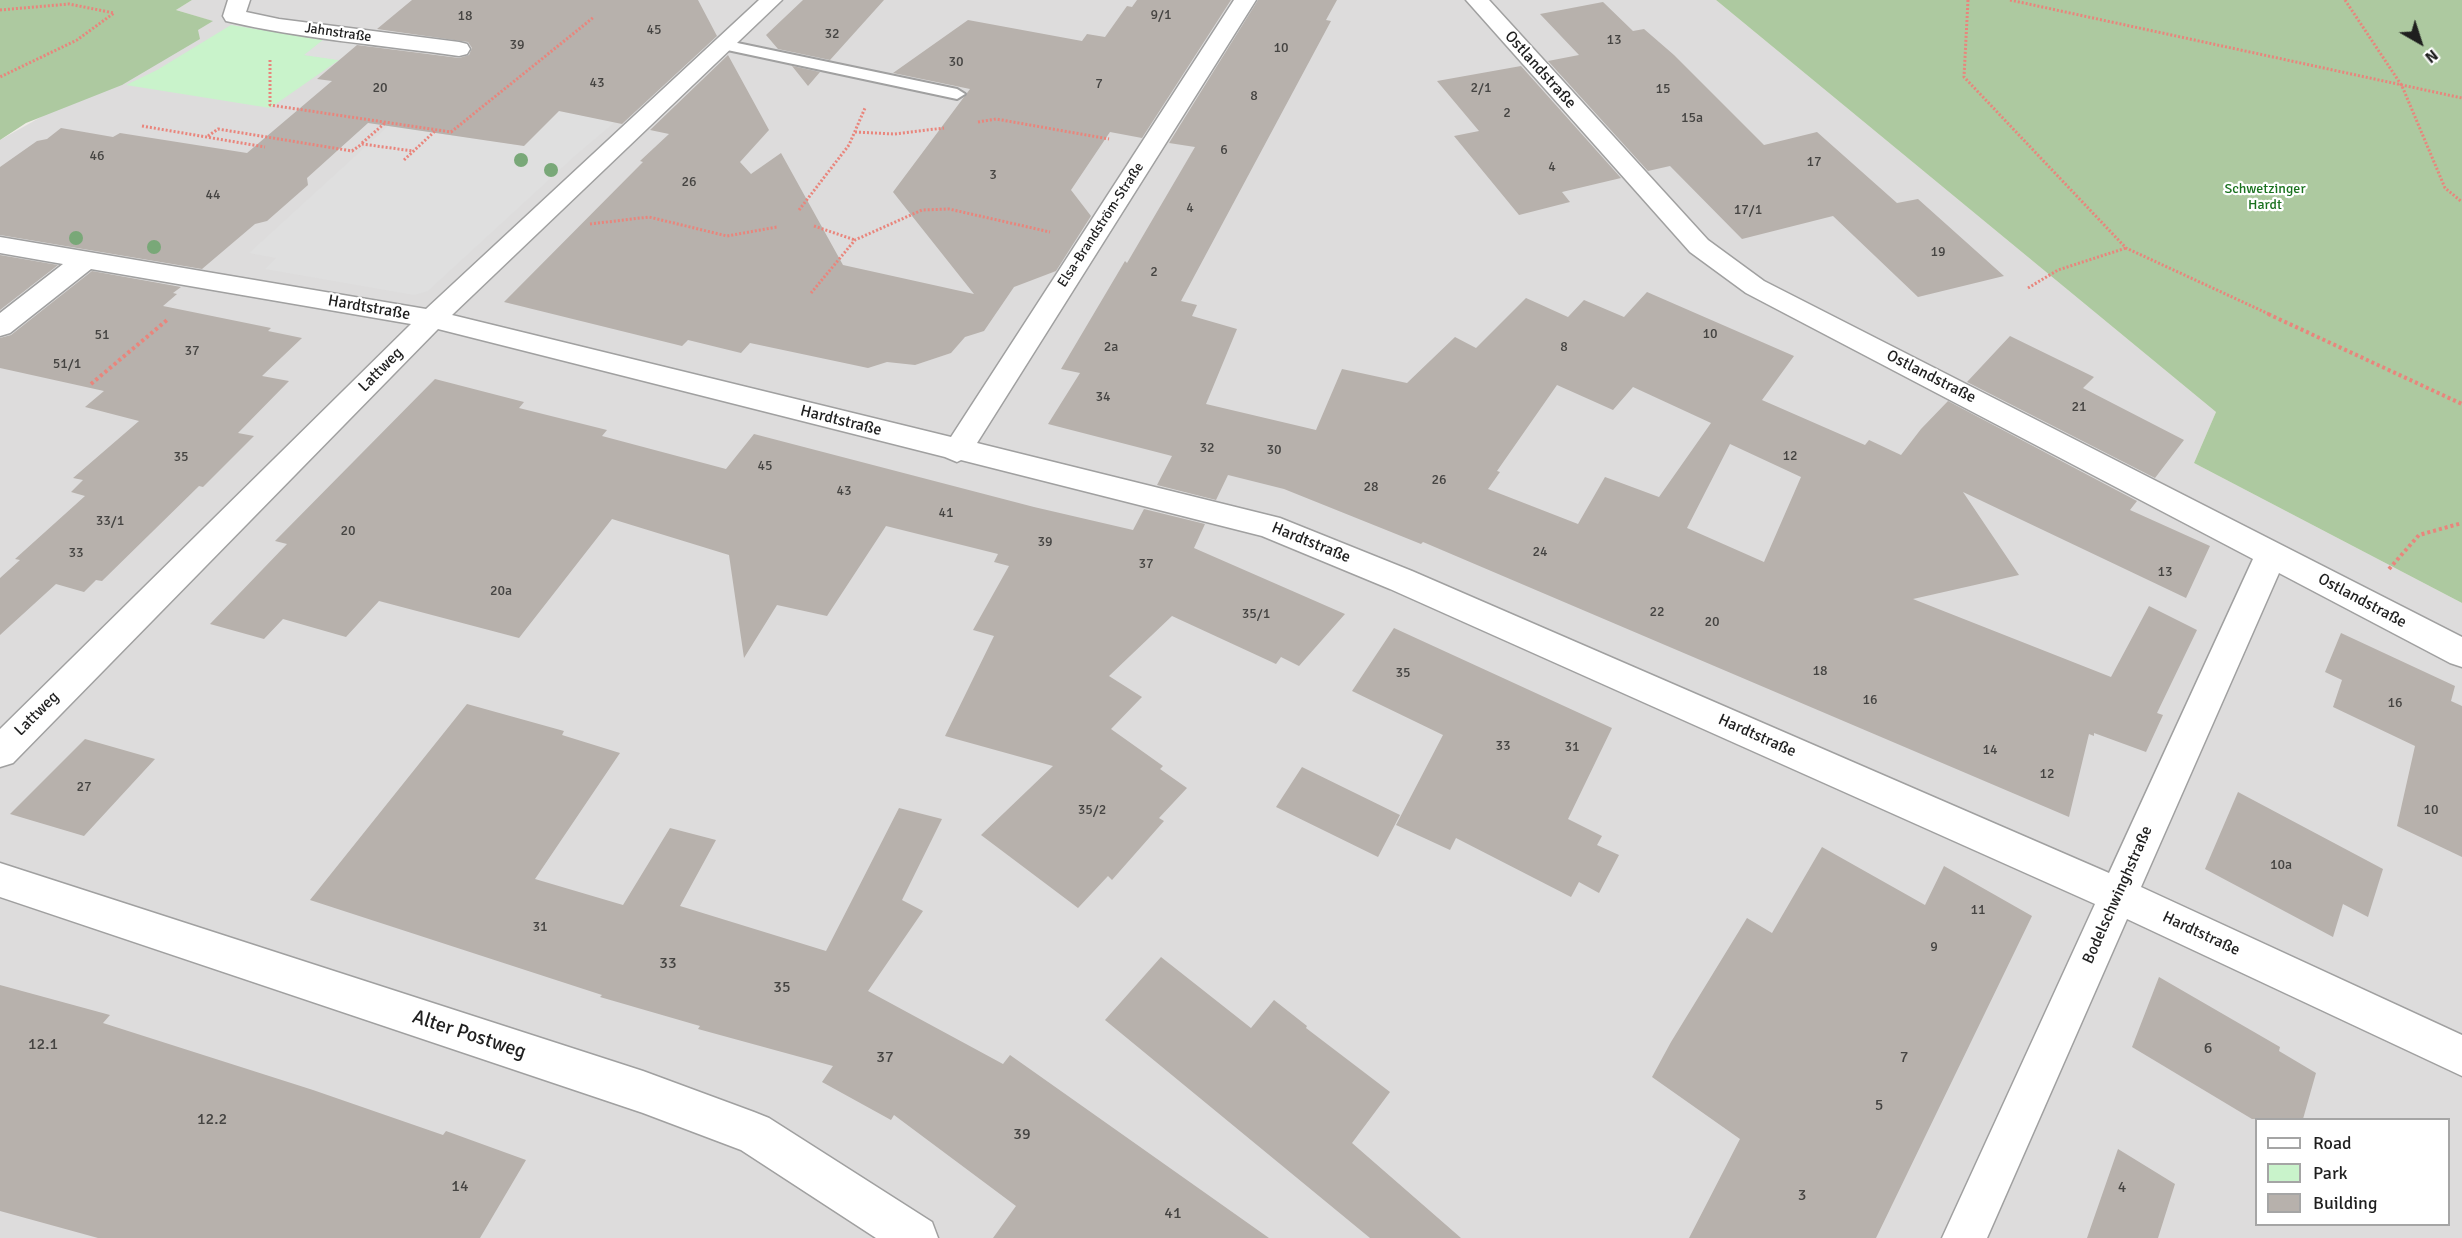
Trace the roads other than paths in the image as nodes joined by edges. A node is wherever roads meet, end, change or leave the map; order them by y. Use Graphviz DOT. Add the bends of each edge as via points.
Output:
graph roads {
  1 [pos="239,0"];
  2 [pos="771,0"];
  3 [pos="1245,0"];
  4 [pos="1477,0"];
  5 [pos="723,45"];
  6 [pos="459,49"];
  7 [pos="957,94"];
  8 [pos="0,245"];
  9 [pos="84,261"];
  10 [pos="432,319"];
  11 [pos="0,327"];
  12 [pos="957,450"];
  13 [pos="2272,553"];
  14 [pos="2462,652"];
  15 [pos="0,752"];
  16 [pos="0,880"];
  17 [pos="2117,895"];
  18 [pos="2462,1056"];
  19 [pos="916,1238"];
  20 [pos="1964,1238"];
  1 -- 6 [label="street, Jahnstraße" via="234,16"];
  2 -- 5 [label="street, Lattweg"];
  3 -- 12 [label="street, Elsa-Brandström-Straße"];
  4 -- 13 [label="street, Ostlandstraße" via="1699,246 1755,287"];
  5 -- 7 [label="lane"];
  5 -- 10 [label="street, Lattweg"];
  8 -- 9 [label="street, Hardtstraße"];
  9 -- 10 [label="street, Hardtstraße"];
  9 -- 11 [label="street"];
  10 -- 12 [label="street, Hardtstraße"];
  10 -- 15 [label="street, Lattweg"];
  12 -- 17 [label="street, Hardtstraße" via="1269,526 1401,580"];
  13 -- 14 [label="street, Ostlandstraße"];
  13 -- 17 [label="street, Bodelschwinghstraße"];
  16 -- 19 [label="street, Alter Postweg" via="643,1092 754,1133"];
  17 -- 18 [label="street, Hardtstraße"];
  17 -- 20 [label="street, Bodelschwinghstraße"];
}
